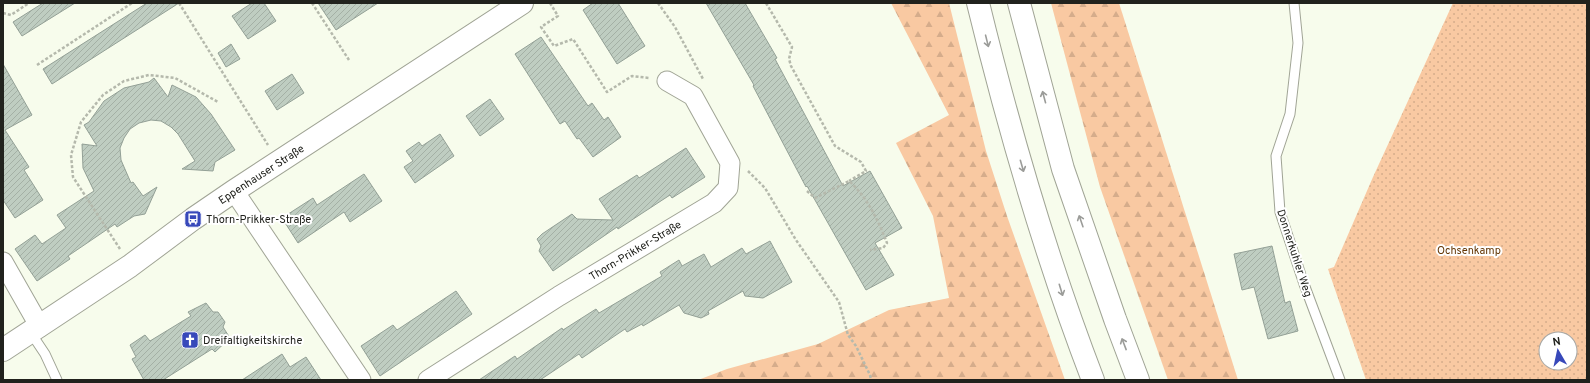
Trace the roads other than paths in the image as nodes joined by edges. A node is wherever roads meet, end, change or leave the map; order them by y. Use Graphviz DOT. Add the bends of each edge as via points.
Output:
graph roads {
  1 [pos="522,3"];
  2 [pos="978,3"];
  3 [pos="1019,3"];
  4 [pos="1294,3"];
  5 [pos="667,81"];
  6 [pos="234,191"];
  7 [pos="3,262"];
  8 [pos="35,330"];
  9 [pos="3,350"];
  10 [pos="57,380"];
  11 [pos="361,380"];
  12 [pos="428,380"];
  13 [pos="1093,380"];
  14 [pos="1138,380"];
  15 [pos="1340,380"];
  1 -- 6 [label="main road, Eppenhauser Straße"];
  2 -- 13 [label="main road, one-way" via="1025,177 1070,321"];
  14 -- 3 [label="main road, one-way" via="1063,169"];
  4 -- 15 [label="lane, Donnerkuhler Weg" via="1298,43 1291,106 1276,156 1280,212"];
  5 -- 12 [label="street, Thorn-Prikker-Straße" via="693,96 730,163 728,188 714,203"];
  6 -- 8 [label="main road, Eppenhauser Straße"];
  6 -- 11 [label="street"];
  7 -- 8 [label="street"];
  8 -- 9 [label="main road, Eppenhauser Straße"];
  8 -- 10 [label="lane"];
}
